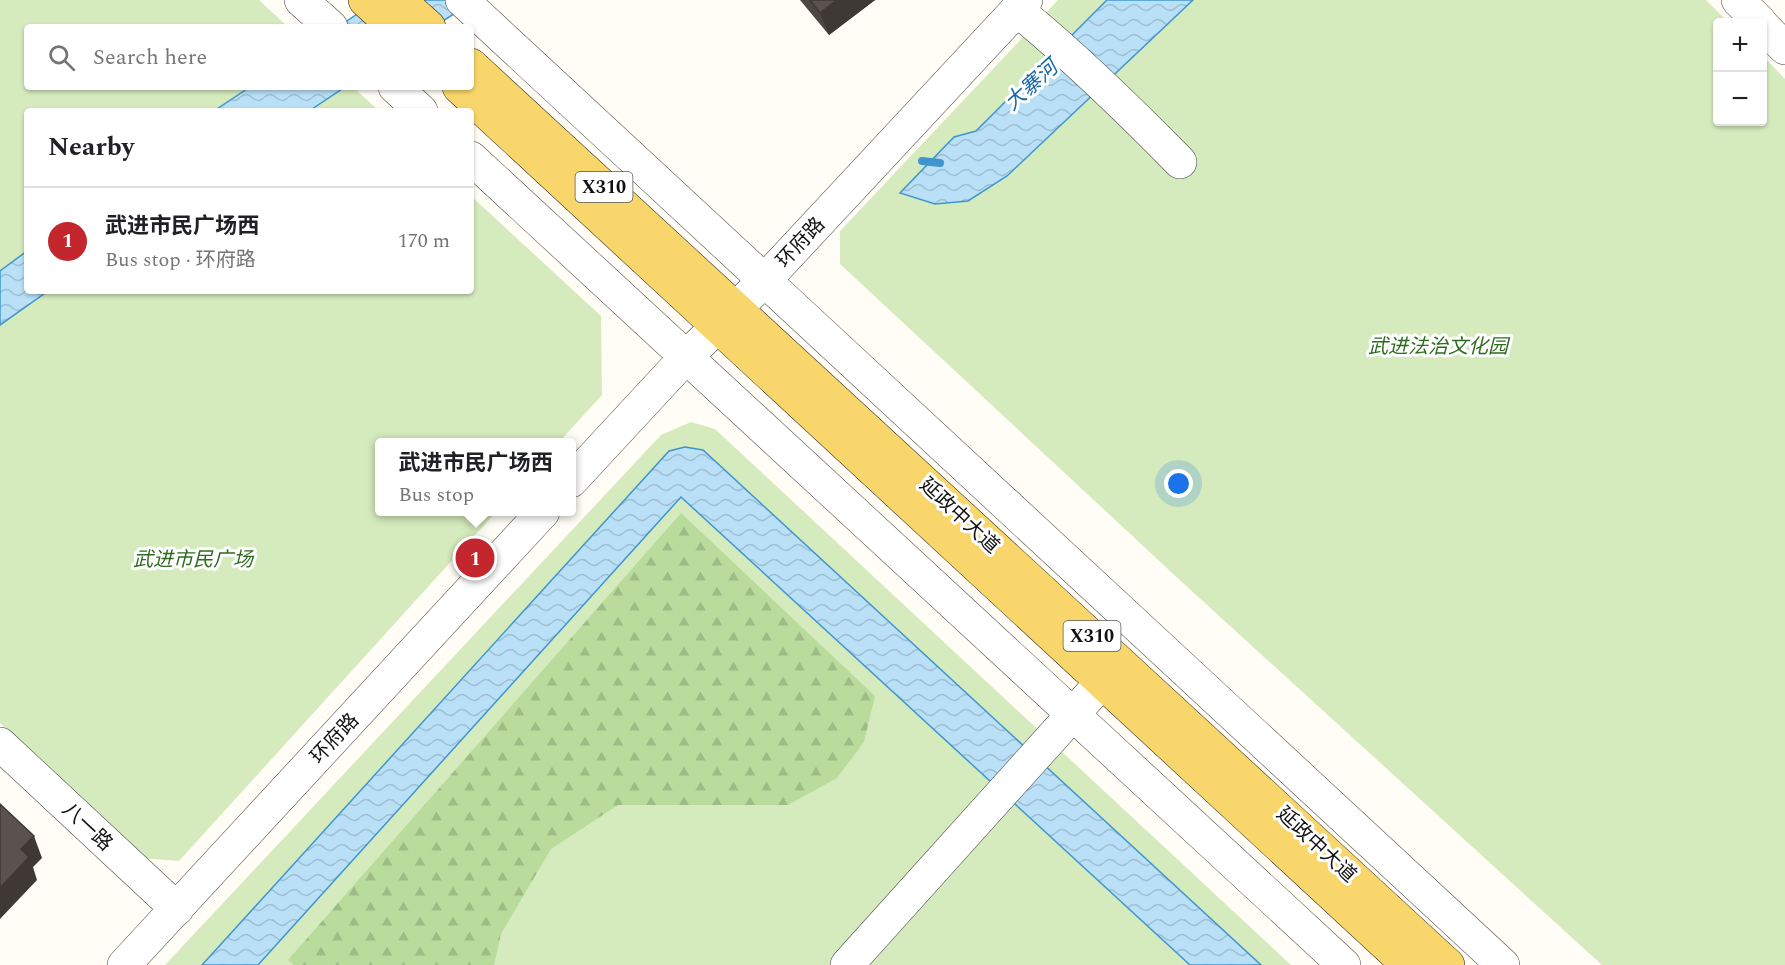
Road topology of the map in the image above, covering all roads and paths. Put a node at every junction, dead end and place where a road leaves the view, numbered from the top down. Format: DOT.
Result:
graph roads {
  1 [pos="365,0"];
  2 [pos="399,0"];
  3 [pos="1738,0"];
  4 [pos="468,5"];
  5 [pos="1022,5"];
  6 [pos="1755,18"];
  7 [pos="391,24"];
  8 [pos="426,24"];
  9 [pos="1767,30"];
  10 [pos="1785,48"];
  11 [pos="474,68"];
  12 [pos="398,90"];
  13 [pos="462,90"];
  14 [pos="418,108"];
  15 [pos="474,161"];
  16 [pos="1180,162"];
  17 [pos="765,280"];
  18 [pos="726,317"];
  19 [pos="686,357"];
  20 [pos="576,476"];
  21 [pos="539,516"];
  22 [pos="1102,682"];
  23 [pos="1075,714"];
  24 [pos="0,744"];
  25 [pos="177,909"];
  26 [pos="124,965"];
  27 [pos="847,965"];
  28 [pos="1344,965"];
  29 [pos="1408,965"];
  30 [pos="1448,965"];
  31 [pos="1503,965"];
  1 -- 7 [label="main road"];
  2 -- 8 [label="main road"];
  3 -- 6 [label="street"];
  4 -- 17 [label="street"];
  5 -- 16 [label="street"];
  5 -- 17 [label="street, 环府路"];
  9 -- 10 [label="street"];
  11 -- 18 [label="main road, 延政中大道 / X310"];
  12 -- 14 [label="street"];
  13 -- 18 [label="main road, 延政中大道 / X310"];
  15 -- 19 [label="street"];
  17 -- 18 [label="street, 环府路"];
  17 -- 31 [label="street"];
  18 -- 19 [label="street, 环府路"];
  18 -- 22 [label="main road, 延政中大道 / X310"];
  18 -- 30 [label="main road, 延政中大道 / X310"];
  19 -- 20 [label="street, 环府路"];
  19 -- 23 [label="street"];
  21 -- 25 [label="street, 环府路"];
  22 -- 23 [label="street"];
  22 -- 29 [label="main road, 延政中大道 / X310"];
  23 -- 27 [label="street"];
  23 -- 28 [label="street"];
  24 -- 25 [label="street, 八一路"];
  25 -- 26 [label="street, 环府路"];
}
